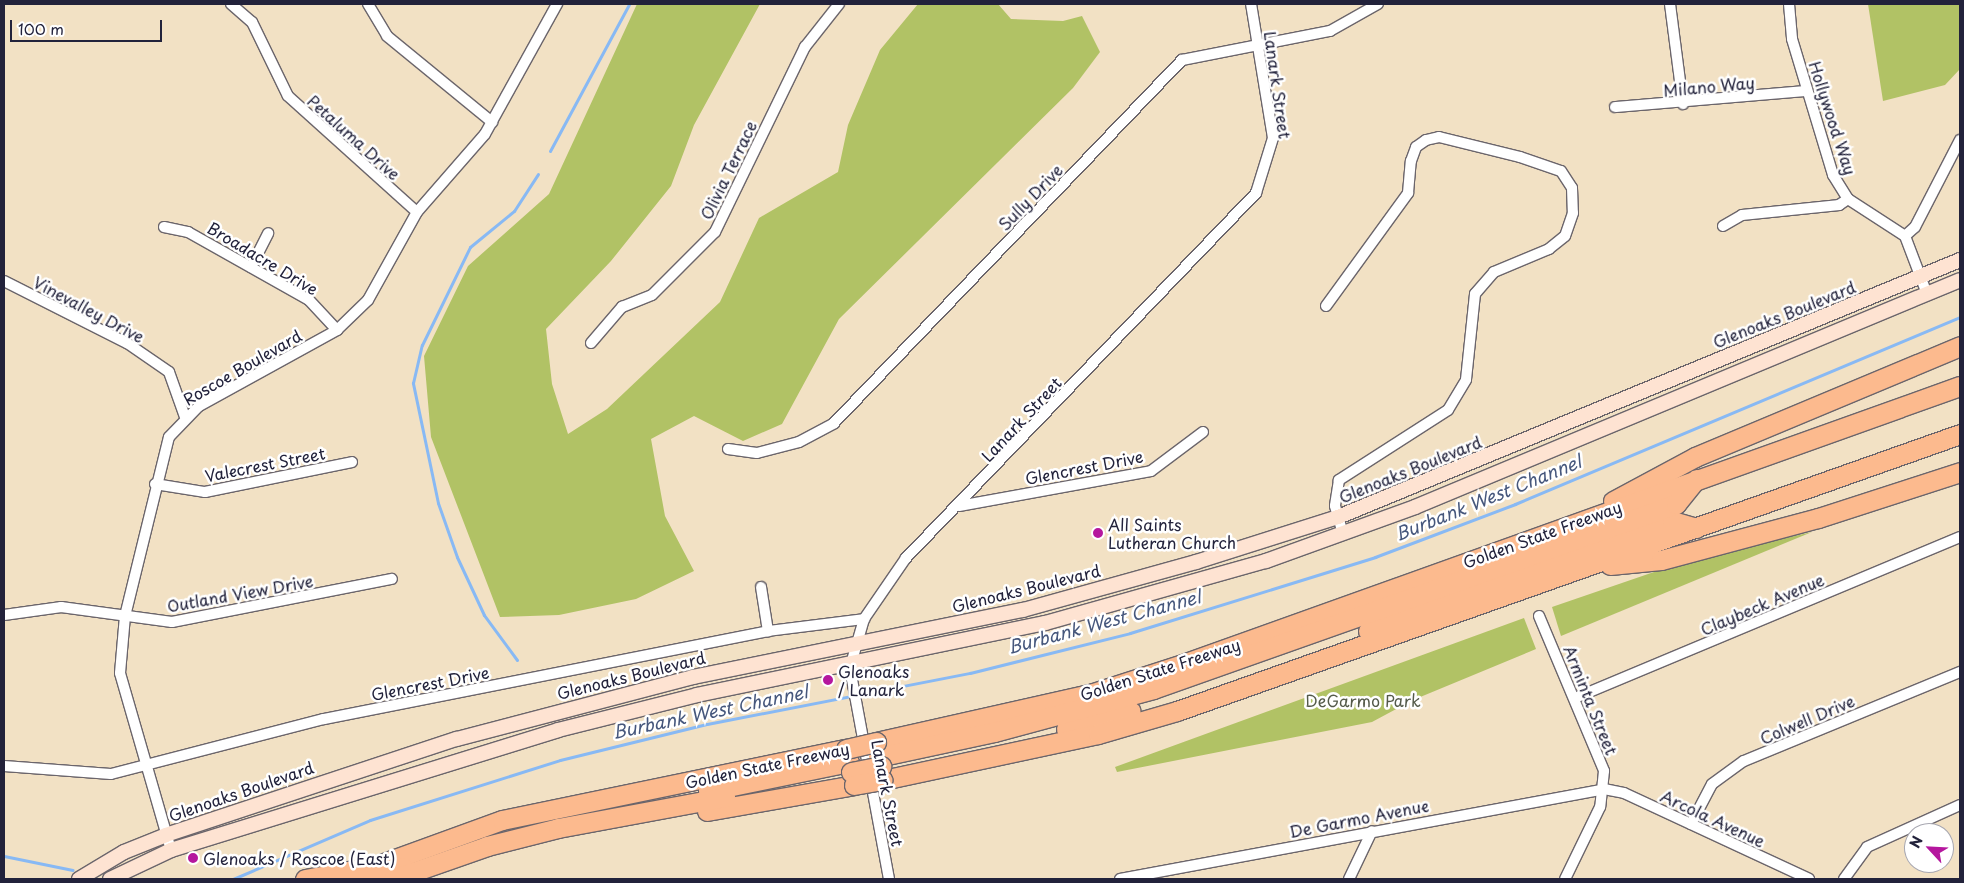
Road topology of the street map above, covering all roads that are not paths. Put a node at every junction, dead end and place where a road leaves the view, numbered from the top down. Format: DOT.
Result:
graph roads {
  1 [pos="231,4"];
  2 [pos="368,4"];
  3 [pos="557,4"];
  4 [pos="839,4"];
  5 [pos="1250,4"];
  6 [pos="1378,4"];
  7 [pos="1670,4"];
  8 [pos="1789,4"];
  9 [pos="1258,48"];
  10 [pos="1806,91"];
  11 [pos="1683,104"];
  12 [pos="1615,107"];
  13 [pos="492,122"];
  14 [pos="1960,140"];
  15 [pos="1848,199"];
  16 [pos="417,212"];
  17 [pos="1724,226"];
  18 [pos="164,227"];
  19 [pos="268,234"];
  20 [pos="1904,236"];
  21 [pos="1960,260"];
  22 [pos="251,267"];
  23 [pos="1920,277"];
  24 [pos="1960,280"];
  25 [pos="4,281"];
  26 [pos="1927,294"];
  27 [pos="1326,306"];
  28 [pos="337,330"];
  29 [pos="591,343"];
  30 [pos="1960,346"];
  31 [pos="1717,361"];
  32 [pos="1724,379"];
  33 [pos="1960,386"];
  34 [pos="185,417"];
  35 [pos="1203,432"];
  36 [pos="1960,434"];
  37 [pos="728,449"];
  38 [pos="352,462"];
  39 [pos="1960,472"];
  40 [pos="1697,478"];
  41 [pos="155,484"];
  42 [pos="959,506"];
  43 [pos="1338,517"];
  44 [pos="1587,518"];
  45 [pos="1696,528"];
  46 [pos="1343,534"];
  47 [pos="1960,537"];
  48 [pos="1584,568"];
  49 [pos="392,579"];
  50 [pos="760,587"];
  51 [pos="4,615"];
  52 [pos="125,616"];
  53 [pos="1539,616"];
  54 [pos="864,619"];
  55 [pos="768,632"];
  56 [pos="856,644"];
  57 [pos="851,664"];
  58 [pos="1960,672"];
  59 [pos="1576,698"];
  60 [pos="879,761"];
  61 [pos="146,764"];
  62 [pos="4,766"];
  63 [pos="850,767"];
  64 [pos="1604,789"];
  65 [pos="1960,805"];
  66 [pos="1691,824"];
  67 [pos="1372,831"];
  68 [pos="166,835"];
  69 [pos="171,850"];
  70 [pos="369,873"];
  71 [pos="79,879"];
  72 [pos="110,879"];
  73 [pos="305,879"];
  74 [pos="340,879"];
  75 [pos="392,879"];
  76 [pos="420,879"];
  77 [pos="889,879"];
  78 [pos="1126,879"];
  79 [pos="1349,879"];
  80 [pos="1565,879"];
  81 [pos="1809,879"];
  82 [pos="1844,879"];
  1 -- 16 [label="street, Petaluma Drive"];
  2 -- 13 [label="street"];
  3 -- 13 [label="street, Roscoe Boulevard"];
  4 -- 29 [label="street, Olivia Terrace"];
  5 -- 9 [label="street, Lanark Street"];
  6 -- 9 [label="street, Sully Drive"];
  7 -- 11 [label="street"];
  8 -- 10 [label="street, Hollywood Way"];
  9 -- 37 [label="street, Sully Drive"];
  9 -- 42 [label="street, Lanark Street"];
  10 -- 11 [label="street, Milano Way"];
  10 -- 15 [label="street, Hollywood Way"];
  11 -- 12 [label="street, Milano Way"];
  13 -- 16 [label="street, Roscoe Boulevard"];
  14 -- 20 [label="street"];
  15 -- 17 [label="street"];
  15 -- 20 [label="street, Hollywood Way"];
  16 -- 28 [label="street, Roscoe Boulevard"];
  18 -- 22 [label="street, Broadacre Drive"];
  19 -- 22 [label="street"];
  20 -- 23 [label="street"];
  21 -- 23 [label="main road, Glenoaks Boulevard"];
  22 -- 28 [label="street, Broadacre Drive"];
  23 -- 26 [label="street"];
  23 -- 31 [label="main road, Glenoaks Boulevard"];
  24 -- 26 [label="main road, Glenoaks Boulevard"];
  25 -- 34 [label="street, Vinevalley Drive"];
  26 -- 32 [label="main road, Glenoaks Boulevard"];
  27 -- 43 [label="street"];
  28 -- 34 [label="street, Roscoe Boulevard"];
  30 -- 44 [label="highway"];
  31 -- 32 [label="main road"];
  31 -- 43 [label="main road, Glenoaks Boulevard"];
  32 -- 46 [label="main road, Glenoaks Boulevard"];
  33 -- 40 [label="highway, Golden State Freeway"];
  34 -- 41 [label="street, Roscoe Boulevard"];
  35 -- 42 [label="street, Glencrest Drive"];
  36 -- 45 [label="highway, Golden State Freeway"];
  38 -- 41 [label="street, Valecrest Street"];
  39 -- 48 [label="highway"];
  40 -- 44 [label="highway, Golden State Freeway"];
  40 -- 60 [label="highway"];
  41 -- 52 [label="street, Roscoe Boulevard"];
  42 -- 54 [label="street, Lanark Street"];
  43 -- 46 [label="street"];
  43 -- 56 [label="main road, Glenoaks Boulevard"];
  44 -- 60 [label="highway, Golden State Freeway"];
  45 -- 48 [label="highway, Golden State Freeway"];
  45 -- 60 [label="highway"];
  46 -- 57 [label="main road, Glenoaks Boulevard"];
  47 -- 59 [label="street, Claybeck Avenue"];
  48 -- 60 [label="highway, Golden State Freeway"];
  49 -- 52 [label="street, Outland View Drive"];
  50 -- 55 [label="street"];
  51 -- 52 [label="street, Outland View Drive"];
  52 -- 61 [label="street, Roscoe Boulevard"];
  53 -- 59 [label="street, Arminta Street"];
  54 -- 55 [label="street, Glencrest Drive"];
  54 -- 56 [label="street, Lanark Street"];
  55 -- 61 [label="street, Glencrest Drive"];
  56 -- 57 [label="street, Lanark Street"];
  56 -- 68 [label="main road, Glenoaks Boulevard"];
  57 -- 69 [label="main road, Glenoaks Boulevard"];
  57 -- 77 [label="street, Lanark Street"];
  58 -- 66 [label="street, Colwell Drive"];
  59 -- 64 [label="street, Arminta Street"];
  60 -- 63 [label="highway, Golden State Freeway, bridge"];
  60 -- 63 [label="highway, Golden State Freeway, bridge"];
  61 -- 62 [label="street, Glencrest Drive"];
  61 -- 68 [label="street, Roscoe Boulevard"];
  63 -- 70 [label="highway, Golden State Freeway"];
  63 -- 75 [label="highway"];
  63 -- 76 [label="highway, Golden State Freeway"];
  64 -- 66 [label="street, Arcola Avenue"];
  64 -- 67 [label="street, De Garmo Avenue"];
  64 -- 80 [label="street, Arminta Street"];
  65 -- 82 [label="street"];
  66 -- 81 [label="street, Arcola Avenue"];
  67 -- 78 [label="street, De Garmo Avenue"];
  67 -- 79 [label="street"];
  68 -- 69 [label="street, Roscoe Boulevard"];
  68 -- 71 [label="main road, Glenoaks Boulevard"];
  69 -- 72 [label="main road, Glenoaks Boulevard"];
  70 -- 73 [label="highway"];
  70 -- 74 [label="highway, Golden State Freeway"];
}
